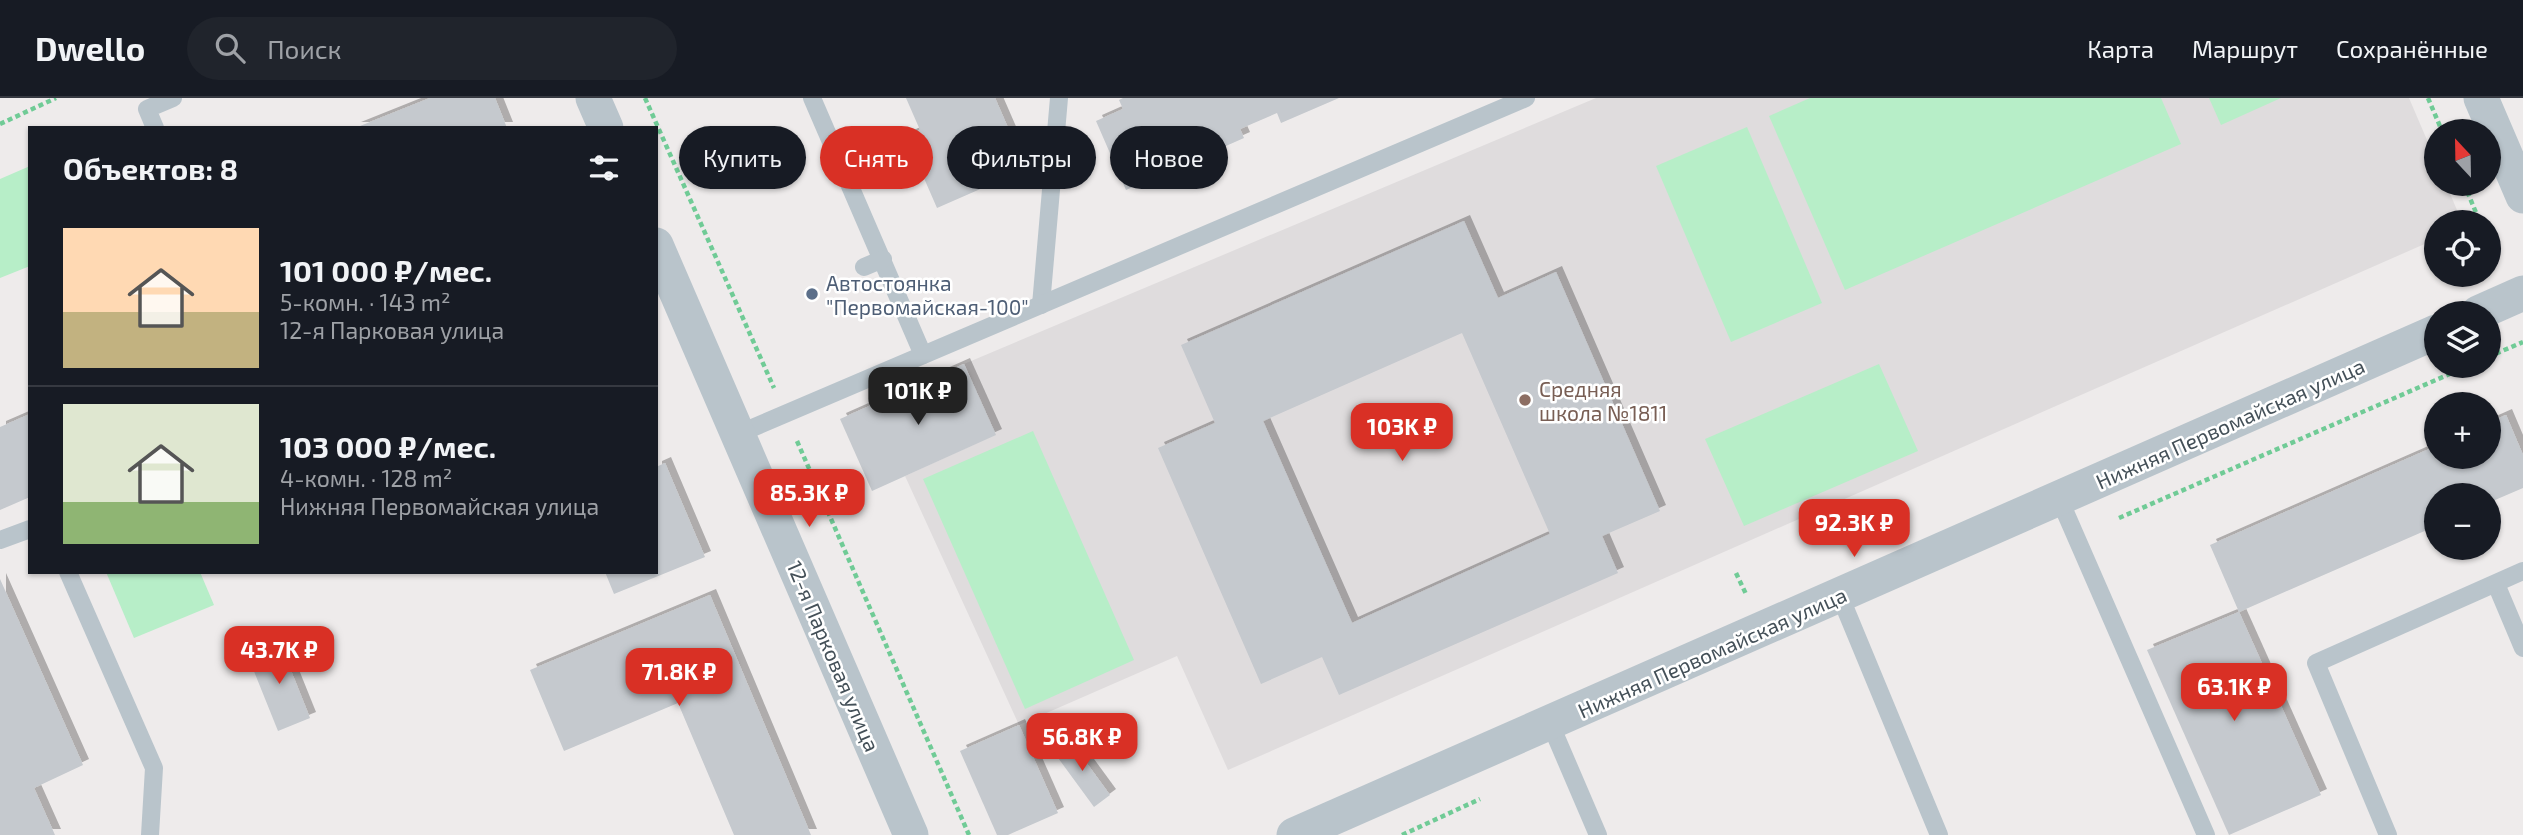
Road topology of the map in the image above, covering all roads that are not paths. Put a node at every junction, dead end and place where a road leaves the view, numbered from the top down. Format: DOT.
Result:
graph roads {
  1 [pos="173,98"];
  2 [pos="593,98"];
  3 [pos="812,98"];
  4 [pos="1059,98"];
  5 [pos="1526,98"];
  6 [pos="2481,98"];
  7 [pos="154,126"];
  8 [pos="605,126"];
  9 [pos="2523,196"];
  10 [pos="658,250"];
  11 [pos="883,259"];
  12 [pos="864,267"];
  13 [pos="2523,293"];
  14 [pos="2501,303"];
  15 [pos="1041,305"];
  16 [pos="2424,337"];
  17 [pos="923,355"];
  18 [pos="738,434"];
  19 [pos="2059,498"];
  20 [pos="28,530"];
  21 [pos="0,540"];
  22 [pos="2523,571"];
  23 [pos="69,574"];
  24 [pos="2496,584"];
  25 [pos="1840,596"];
  26 [pos="2523,648"];
  27 [pos="1550,723"];
  28 [pos="150,835"];
  29 [pos="911,835"];
  30 [pos="1294,835"];
  31 [pos="1598,835"];
  32 [pos="1939,835"];
  33 [pos="2206,835"];
  34 [pos="2388,835"];
  1 -- 7 [label="lane"];
  2 -- 8 [label="street"];
  3 -- 11 [label="lane"];
  4 -- 15 [label="lane"];
  5 -- 15 [label="lane"];
  6 -- 9 [label="street"];
  10 -- 18 [label="street, 12-я Парковая улица"];
  11 -- 12 [label="lane"];
  11 -- 17 [label="lane"];
  13 -- 14 [label="street"];
  15 -- 17 [label="lane"];
  16 -- 19 [label="street, Нижняя Первомайская улица"];
  17 -- 18 [label="lane"];
  18 -- 29 [label="street, 12-я Парковая улица"];
  19 -- 25 [label="street, Нижняя Первомайская улица"];
  19 -- 33 [label="lane"];
  20 -- 21 [label="lane"];
  22 -- 24 [label="lane"];
  23 -- 28 [label="lane"];
  24 -- 26 [label="lane"];
  24 -- 34 [label="lane"];
  25 -- 27 [label="street, Нижняя Первомайская улица"];
  25 -- 32 [label="lane"];
  27 -- 30 [label="street, Нижняя Первомайская улица"];
  27 -- 31 [label="lane"];
}
